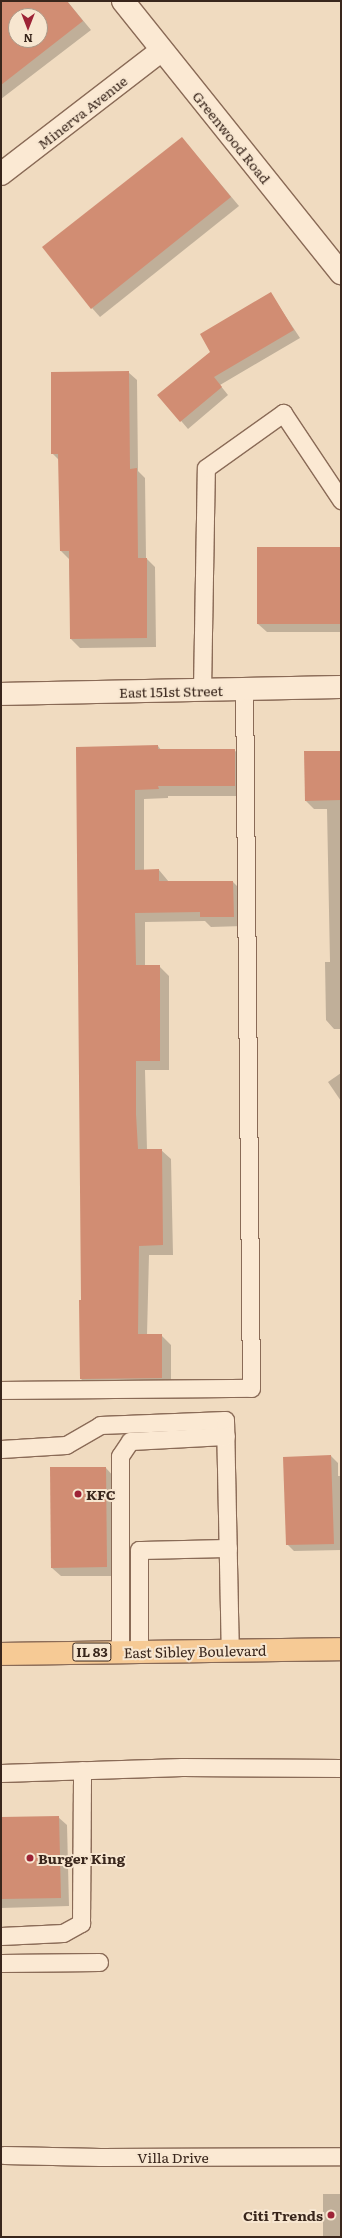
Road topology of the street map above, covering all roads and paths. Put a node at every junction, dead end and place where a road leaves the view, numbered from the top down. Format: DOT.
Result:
graph roads {
  1 [pos="123,1"];
  2 [pos="162,50"];
  3 [pos="1,174"];
  4 [pos="341,273"];
  5 [pos="341,500"];
  6 [pos="341,686"];
  7 [pos="244,689"];
  8 [pos="202,690"];
  9 [pos="1,694"];
  10 [pos="1,1390"];
  11 [pos="226,1436"];
  12 [pos="1,1449"];
  13 [pos="228,1548"];
  14 [pos="341,1649"];
  15 [pos="230,1650"];
  16 [pos="130,1652"];
  17 [pos="1,1654"];
  18 [pos="341,1768"];
  19 [pos="82,1770"];
  20 [pos="1,1774"];
  21 [pos="1,1936"];
  22 [pos="99,1962"];
  23 [pos="1,1963"];
  24 [pos="4,2155"];
  25 [pos="341,2156"];
  1 -- 2 [label="street, Greenwood Road"];
  2 -- 3 [label="street, Minerva Avenue"];
  2 -- 4 [label="street, Greenwood Road"];
  5 -- 8 [label="lane"];
  6 -- 7 [label="street, East 151st Street"];
  7 -- 8 [label="street, East 151st Street"];
  7 -- 10 [label="lane"];
  8 -- 9 [label="street, East 151st Street"];
  11 -- 12 [label="lane"];
  11 -- 13 [label="lane"];
  11 -- 16 [label="lane"];
  13 -- 15 [label="lane"];
  13 -- 16 [label="lane"];
  14 -- 15 [label="main road, East Sibley Boulevard / IL 83"];
  15 -- 16 [label="main road, East Sibley Boulevard / IL 83"];
  16 -- 17 [label="main road, East Sibley Boulevard / IL 83"];
  18 -- 19 [label="lane"];
  19 -- 20 [label="lane"];
  19 -- 21 [label="lane"];
  22 -- 23 [label="lane"];
  24 -- 25 [label="lane, Villa Drive"];
}
